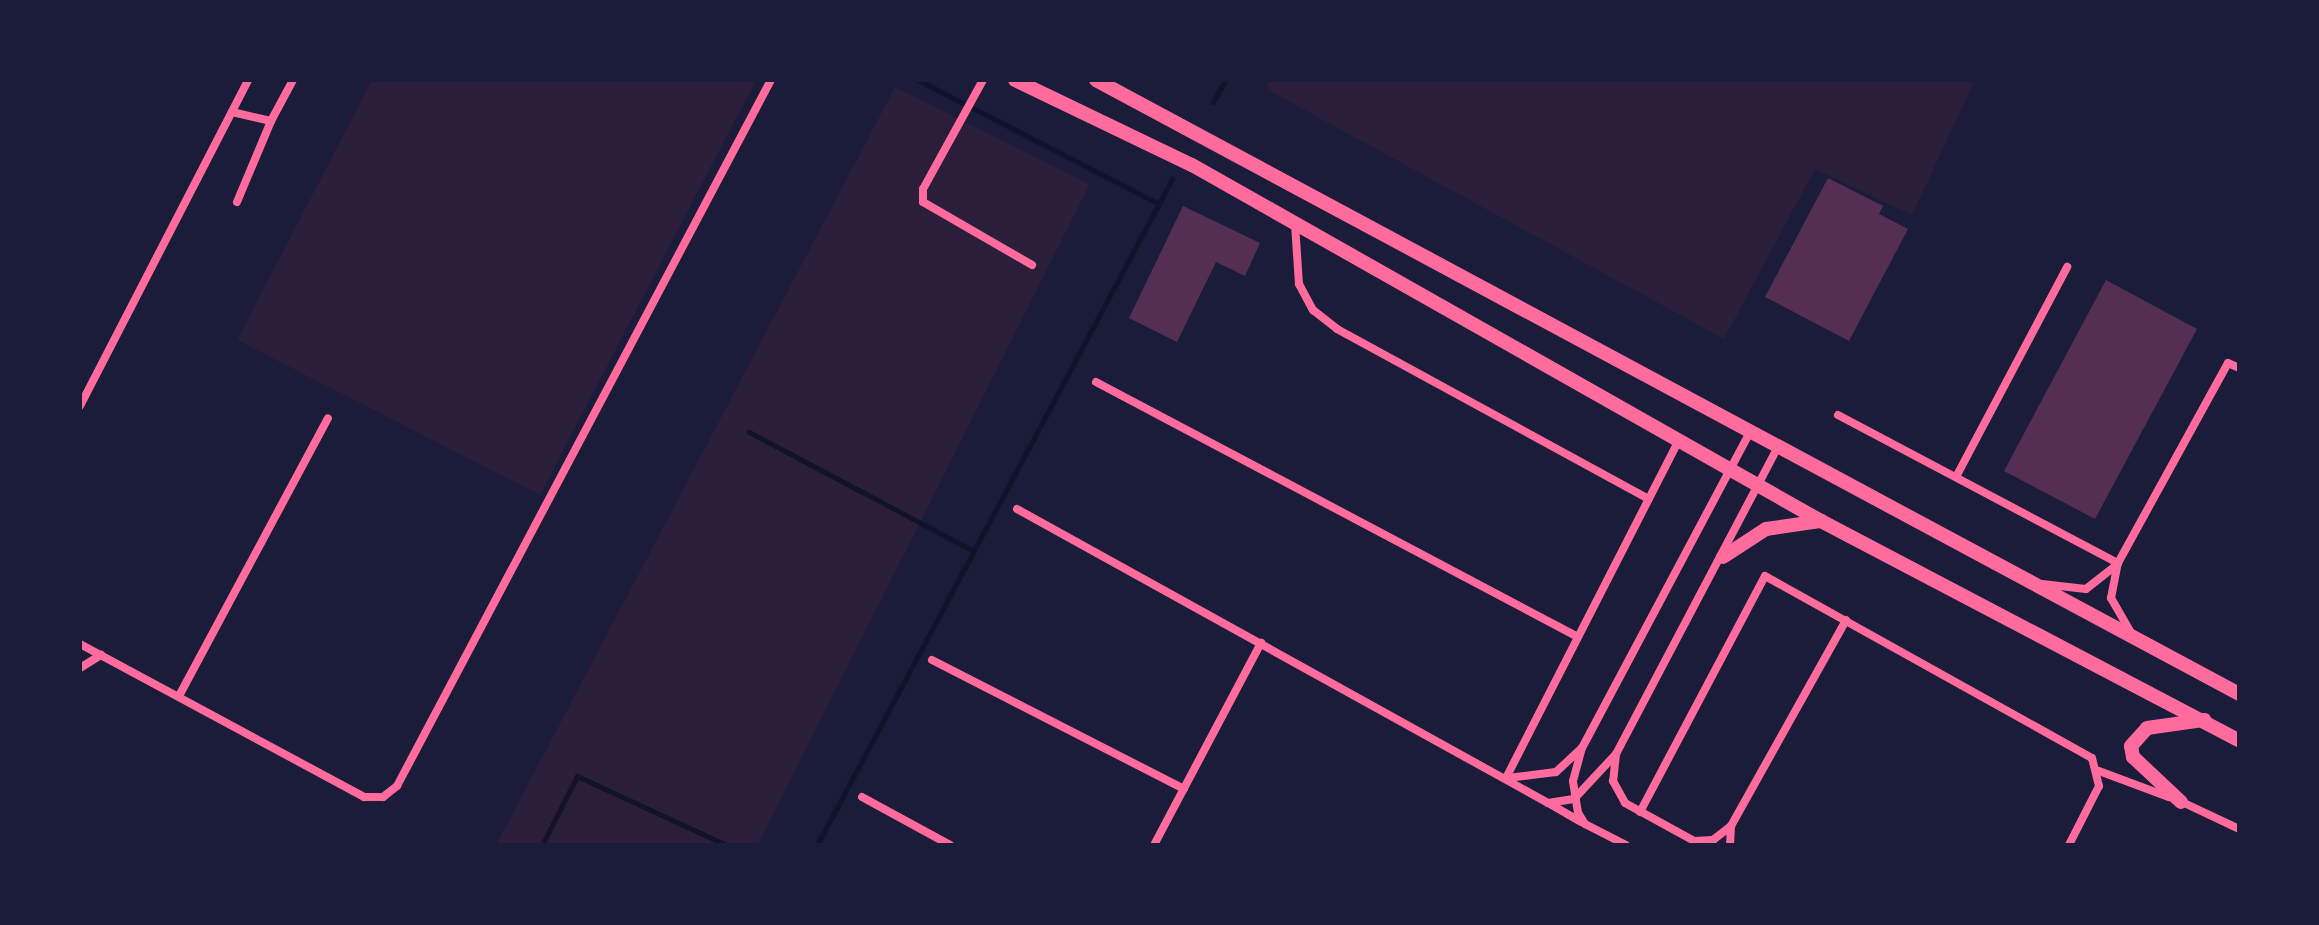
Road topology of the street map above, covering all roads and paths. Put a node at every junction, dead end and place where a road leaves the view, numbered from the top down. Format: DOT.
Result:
graph roads {
  1 [pos="248,80"];
  2 [pos="293,80"];
  3 [pos="771,80"];
  4 [pos="982,80"];
  5 [pos="1015,80"];
  6 [pos="1096,80"];
  7 [pos="232,112"];
  8 [pos="271,121"];
  9 [pos="238,202"];
  10 [pos="1294,222"];
  11 [pos="1032,265"];
  12 [pos="2067,267"];
  13 [pos="2239,368"];
  14 [pos="1096,382"];
  15 [pos="80,406"];
  16 [pos="1838,416"];
  17 [pos="328,418"];
  18 [pos="1751,429"];
  19 [pos="1679,440"];
  20 [pos="1778,444"];
  21 [pos="1731,469"];
  22 [pos="1956,476"];
  23 [pos="1758,485"];
  24 [pos="1649,499"];
  25 [pos="1017,509"];
  26 [pos="1821,521"];
  27 [pos="1723,557"];
  28 [pos="2118,564"];
  29 [pos="2038,583"];
  30 [pos="1846,620"];
  31 [pos="2132,634"];
  32 [pos="1578,638"];
  33 [pos="1261,643"];
  34 [pos="80,644"];
  35 [pos="102,655"];
  36 [pos="932,660"];
  37 [pos="80,668"];
  38 [pos="2239,694"];
  39 [pos="179,696"];
  40 [pos="2204,720"];
  41 [pos="2239,740"];
  42 [pos="1582,748"];
  43 [pos="1616,754"];
  44 [pos="2098,770"];
  45 [pos="1506,778"];
  46 [pos="1184,790"];
  47 [pos="862,797"];
  48 [pos="1574,799"];
  49 [pos="1548,802"];
  50 [pos="2181,802"];
  51 [pos="1640,812"];
  52 [pos="1585,824"];
  53 [pos="1731,826"];
  54 [pos="2239,829"];
  55 [pos="950,845"];
  56 [pos="1154,845"];
  57 [pos="1626,845"];
  58 [pos="1730,845"];
  59 [pos="2068,845"];
  1 -- 7 [label="street"];
  2 -- 8 [label="street"];
  3 -- 39 [label="street"];
  4 -- 11 [label="street"];
  5 -- 10 [label="highway"];
  6 -- 18 [label="highway"];
  7 -- 8 [label="street"];
  7 -- 15 [label="street"];
  8 -- 9 [label="street"];
  10 -- 19 [label="highway"];
  10 -- 24 [label="street"];
  12 -- 22 [label="street"];
  13 -- 28 [label="street"];
  14 -- 32 [label="street"];
  16 -- 22 [label="street"];
  17 -- 39 [label="street"];
  18 -- 20 [label="highway"];
  18 -- 21 [label="street"];
  19 -- 21 [label="highway"];
  19 -- 24 [label="street"];
  20 -- 23 [label="street"];
  20 -- 29 [label="highway"];
  21 -- 23 [label="highway"];
  21 -- 42 [label="street"];
  22 -- 28 [label="street"];
  23 -- 26 [label="highway"];
  23 -- 27 [label="street"];
  24 -- 32 [label="street"];
  25 -- 33 [label="street"];
  26 -- 27 [label="highway"];
  26 -- 40 [label="highway"];
  27 -- 43 [label="street"];
  28 -- 29 [label="street"];
  28 -- 31 [label="street"];
  29 -- 31 [label="highway"];
  30 -- 44 [label="street"];
  30 -- 51 [label="street"];
  30 -- 53 [label="street"];
  31 -- 38 [label="highway"];
  32 -- 45 [label="street"];
  33 -- 45 [label="street"];
  33 -- 46 [label="street"];
  34 -- 35 [label="street"];
  35 -- 37 [label="street"];
  35 -- 39 [label="street"];
  36 -- 46 [label="street"];
  40 -- 41 [label="highway"];
  40 -- 50 [label="highway"];
  42 -- 45 [label="street"];
  42 -- 48 [label="street"];
  43 -- 48 [label="street"];
  43 -- 51 [label="street"];
  44 -- 50 [label="street"];
  44 -- 59 [label="street"];
  45 -- 49 [label="street"];
  46 -- 56 [label="street"];
  47 -- 55 [label="street"];
  48 -- 49 [label="street"];
  48 -- 52 [label="street"];
  49 -- 52 [label="street"];
  50 -- 54 [label="street"];
  51 -- 53 [label="street"];
  52 -- 57 [label="street"];
  53 -- 58 [label="street"];
}
